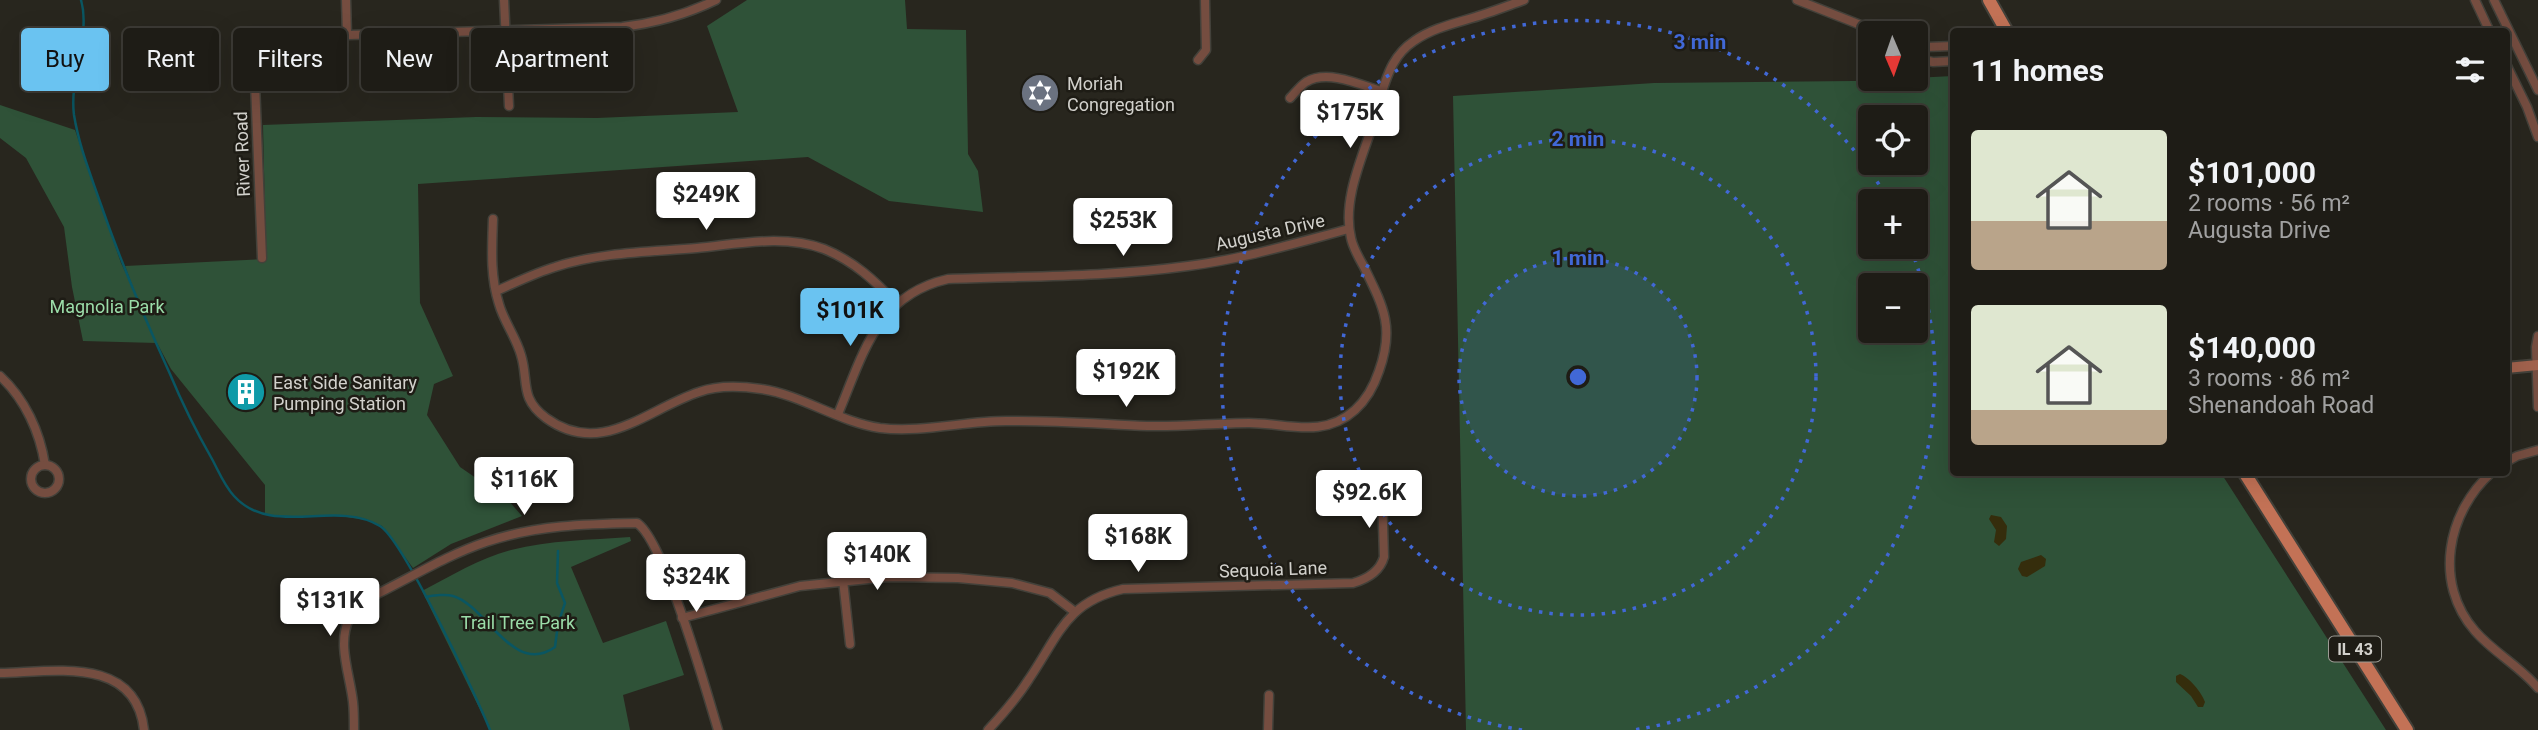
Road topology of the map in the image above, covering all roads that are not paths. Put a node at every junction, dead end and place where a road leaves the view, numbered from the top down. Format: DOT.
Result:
graph roads {
  1 [pos="346,0"];
  2 [pos="504,0"];
  3 [pos="716,0"];
  4 [pos="1205,0"];
  5 [pos="1524,0"];
  6 [pos="1797,0"];
  7 [pos="1989,0"];
  8 [pos="2475,0"];
  9 [pos="2494,0"];
  10 [pos="1858,24"];
  11 [pos="347,28"];
  12 [pos="504,28"];
  13 [pos="547,28"];
  14 [pos="2002,28"];
  15 [pos="2488,28"];
  16 [pos="2508,28"];
  17 [pos="471,31"];
  18 [pos="2510,32"];
  19 [pos="347,35"];
  20 [pos="1950,46"];
  21 [pos="1928,47"];
  22 [pos="1198,60"];
  23 [pos="1928,61"];
  24 [pos="1950,61"];
  25 [pos="2510,72"];
  26 [pos="2538,89"];
  27 [pos="255,91"];
  28 [pos="508,91"];
  29 [pos="1383,92"];
  30 [pos="1290,98"];
  31 [pos="509,106"];
  32 [pos="2538,138"];
  33 [pos="493,219"];
  34 [pos="1349,229"];
  35 [pos="262,258"];
  36 [pos="496,291"];
  37 [pos="897,303"];
  38 [pos="2538,336"];
  39 [pos="2538,365"];
  40 [pos="2510,368"];
  41 [pos="0,376"];
  42 [pos="2538,407"];
  43 [pos="838,414"];
  44 [pos="2538,450"];
  45 [pos="2510,460"];
  46 [pos="46,465"];
  47 [pos="2247,476"];
  48 [pos="2488,476"];
  49 [pos="1382,492"];
  50 [pos="843,580"];
  51 [pos="1075,612"];
  52 [pos="682,618"];
  53 [pos="850,644"];
  54 [pos="0,673"];
  55 [pos="2538,688"];
  56 [pos="1269,695"];
  57 [pos="144,730"];
  58 [pos="354,730"];
  59 [pos="718,730"];
  60 [pos="988,730"];
  61 [pos="1268,730"];
  62 [pos="2407,730"];
  1 -- 11 [label="street"];
  2 -- 12 [label="street"];
  3 -- 13 [label="street"];
  4 -- 22 [label="street"];
  5 -- 29 [label="street"];
  6 -- 10 [label="street"];
  7 -- 14 [label="main road"];
  8 -- 15 [label="street"];
  9 -- 16 [label="street"];
  17 -- 19 [label="street"];
  18 -- 26 [label="street"];
  20 -- 21 [label="street"];
  23 -- 24 [label="street"];
  25 -- 32 [label="street"];
  27 -- 35 [label="street, River Road"];
  28 -- 31 [label="street"];
  29 -- 30 [label="street"];
  29 -- 34 [label="street"];
  33 -- 36 [label="street"];
  34 -- 37 [label="street, Augusta Drive"];
  34 -- 43 [label="street"];
  36 -- 37 [label="street"];
  36 -- 43 [label="street"];
  37 -- 43 [label="street"];
  38 -- 39 [label="street"];
  39 -- 40 [label="street"];
  39 -- 42 [label="street"];
  41 -- 46 [label="street"];
  44 -- 45 [label="street"];
  47 -- 62 [label="main road, IL 43"];
  48 -- 55 [label="street"];
  49 -- 51 [label="street, Sequoia Lane"];
  50 -- 51 [label="street"];
  50 -- 52 [label="street"];
  50 -- 53 [label="street"];
  51 -- 60 [label="street, Sequoia Lane"];
  52 -- 58 [label="street"];
  52 -- 59 [label="street"];
  54 -- 57 [label="street"];
  56 -- 61 [label="street"];
}
